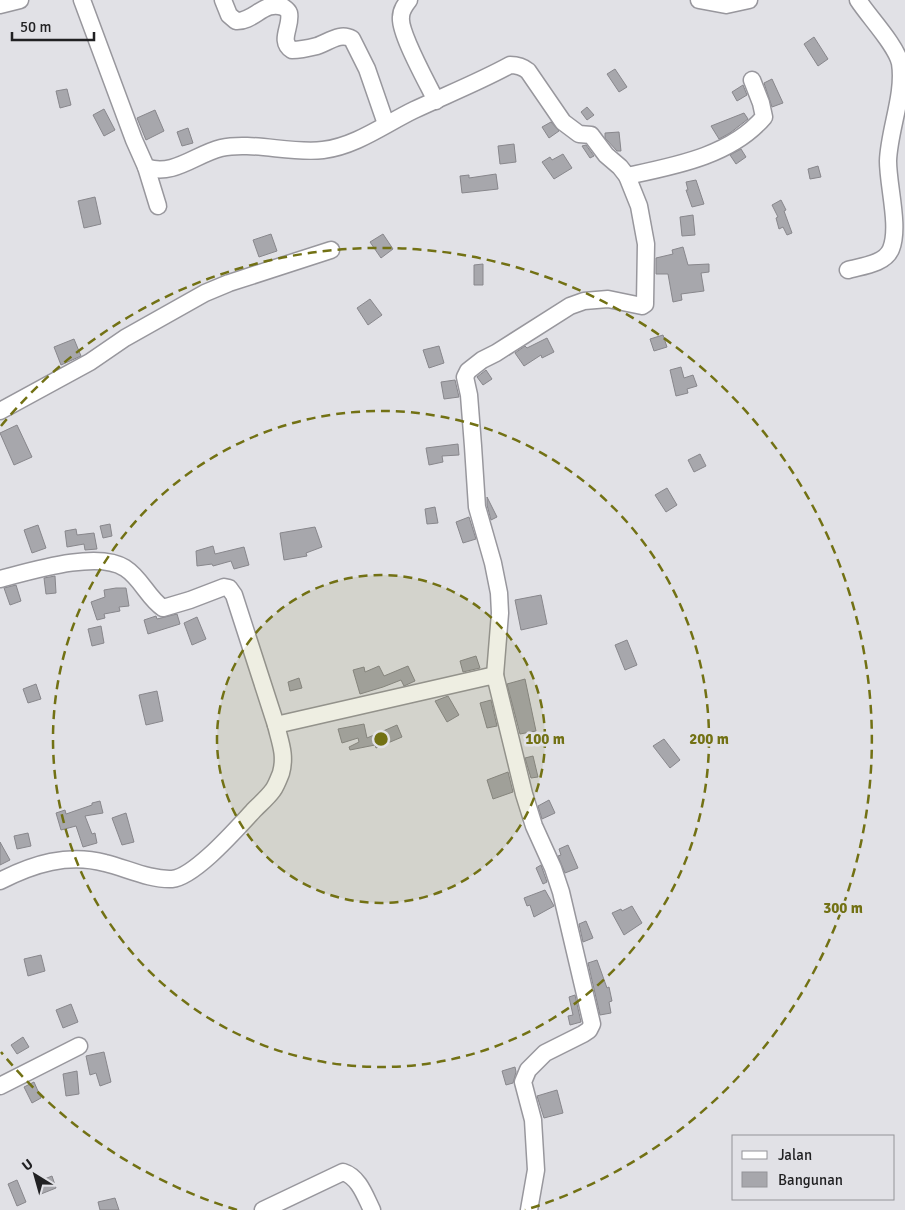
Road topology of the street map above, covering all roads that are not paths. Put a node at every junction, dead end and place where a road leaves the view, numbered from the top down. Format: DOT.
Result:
graph roads {
  1 [pos="20,0"];
  2 [pos="82,0"];
  3 [pos="223,0"];
  4 [pos="409,0"];
  5 [pos="698,0"];
  6 [pos="749,0"];
  7 [pos="858,0"];
  8 [pos="0,5"];
  9 [pos="752,80"];
  10 [pos="436,101"];
  11 [pos="386,124"];
  12 [pos="146,167"];
  13 [pos="627,176"];
  14 [pos="158,206"];
  15 [pos="331,250"];
  16 [pos="848,270"];
  17 [pos="0,411"];
  18 [pos="0,579"];
  19 [pos="495,675"];
  20 [pos="276,725"];
  21 [pos="0,881"];
  22 [pos="79,1046"];
  23 [pos="0,1086"];
  24 [pos="263,1210"];
  25 [pos="372,1210"];
  26 [pos="529,1210"];
  1 -- 8 [label="street"];
  2 -- 12 [label="street"];
  3 -- 11 [label="street"];
  4 -- 10 [label="street"];
  5 -- 6 [label="street"];
  7 -- 16 [label="street"];
  9 -- 13 [label="street"];
  10 -- 11 [label="street"];
  10 -- 13 [label="street"];
  11 -- 12 [label="street"];
  12 -- 14 [label="street"];
  13 -- 19 [label="street"];
  15 -- 17 [label="street"];
  18 -- 20 [label="street"];
  19 -- 20 [label="street"];
  19 -- 26 [label="street"];
  20 -- 21 [label="street"];
  22 -- 23 [label="street"];
  24 -- 25 [label="street"];
}
